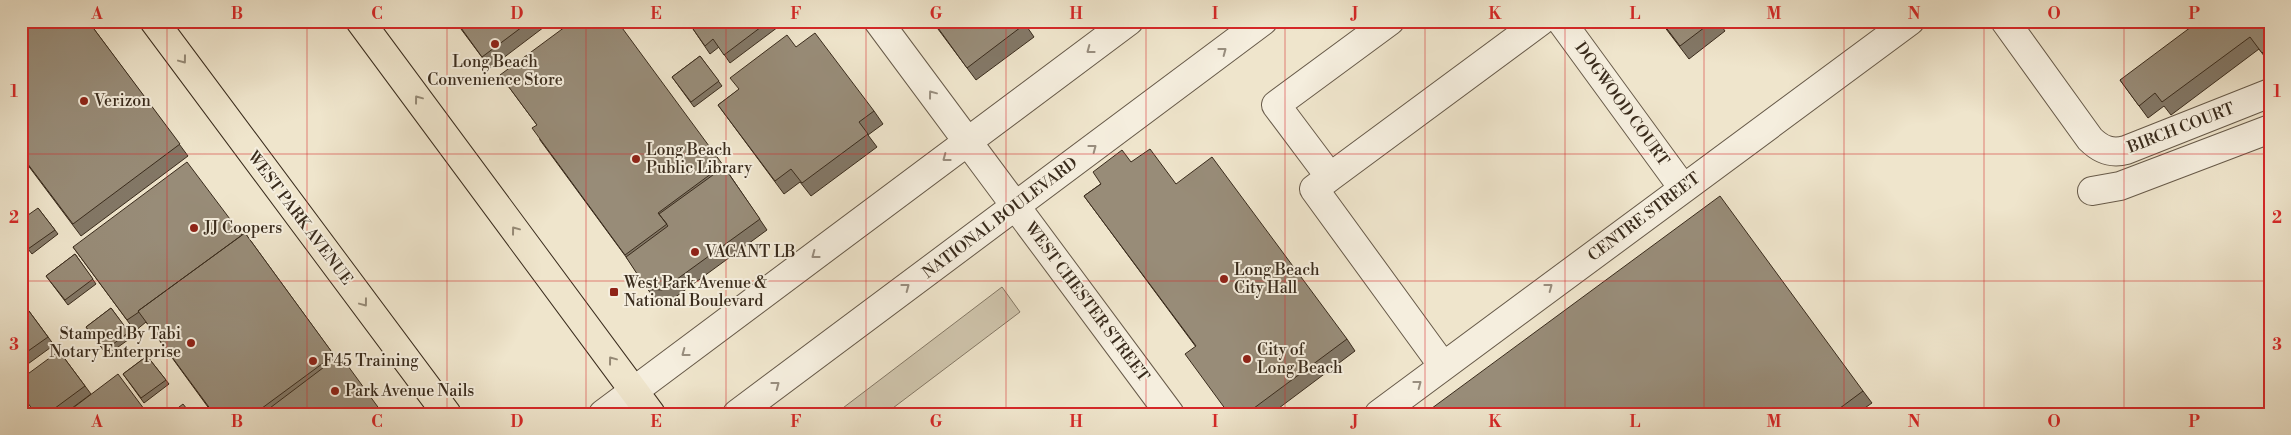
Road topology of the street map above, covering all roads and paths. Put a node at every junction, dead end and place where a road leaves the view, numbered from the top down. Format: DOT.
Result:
graph roads {
  1 [pos="154,21"];
  2 [pos="360,21"];
  3 [pos="878,21"];
  4 [pos="1129,21"];
  5 [pos="1263,21"];
  6 [pos="1390,21"];
  7 [pos="1541,21"];
  8 [pos="1561,21"];
  9 [pos="1910,21"];
  10 [pos="2005,21"];
  11 [pos="2270,93"];
  12 [pos="2270,129"];
  13 [pos="968,142"];
  14 [pos="1330,177"];
  15 [pos="1683,188"];
  16 [pos="2092,192"];
  17 [pos="1016,206"];
  18 [pos="1444,366"];
  19 [pos="634,391"];
  20 [pos="447,414"];
  21 [pos="604,414"];
  22 [pos="651,414"];
  23 [pos="737,414"];
  24 [pos="1170,414"];
  25 [pos="1379,414"];
  1 -- 20 [label="highway, WEST PARK AVENUE, one-way"];
  19 -- 2 [label="highway, one-way"];
  13 -- 3 [label="street, WEST CHESTER STREET, one-way"];
  4 -- 13 [label="street, one-way"];
  17 -- 5 [label="street, NATIONAL BOULEVARD, one-way"];
  6 -- 14 [label="street"];
  7 -- 14 [label="street"];
  8 -- 15 [label="street, DOGWOOD COURT"];
  9 -- 15 [label="street, CENTRE STREET"];
  10 -- 11 [label="street, BIRCH COURT"];
  12 -- 16 [label="street"];
  13 -- 17 [label="street, WEST CHESTER STREET"];
  13 -- 19 [label="street, one-way"];
  14 -- 18 [label="street"];
  18 -- 15 [label="street, CENTRE STREET, one-way"];
  23 -- 17 [label="street, NATIONAL BOULEVARD, one-way"];
  17 -- 24 [label="street, WEST CHESTER STREET"];
  25 -- 18 [label="street, CENTRE STREET, one-way"];
  19 -- 21 [label="street"];
  19 -- 22 [label="highway"];
}
